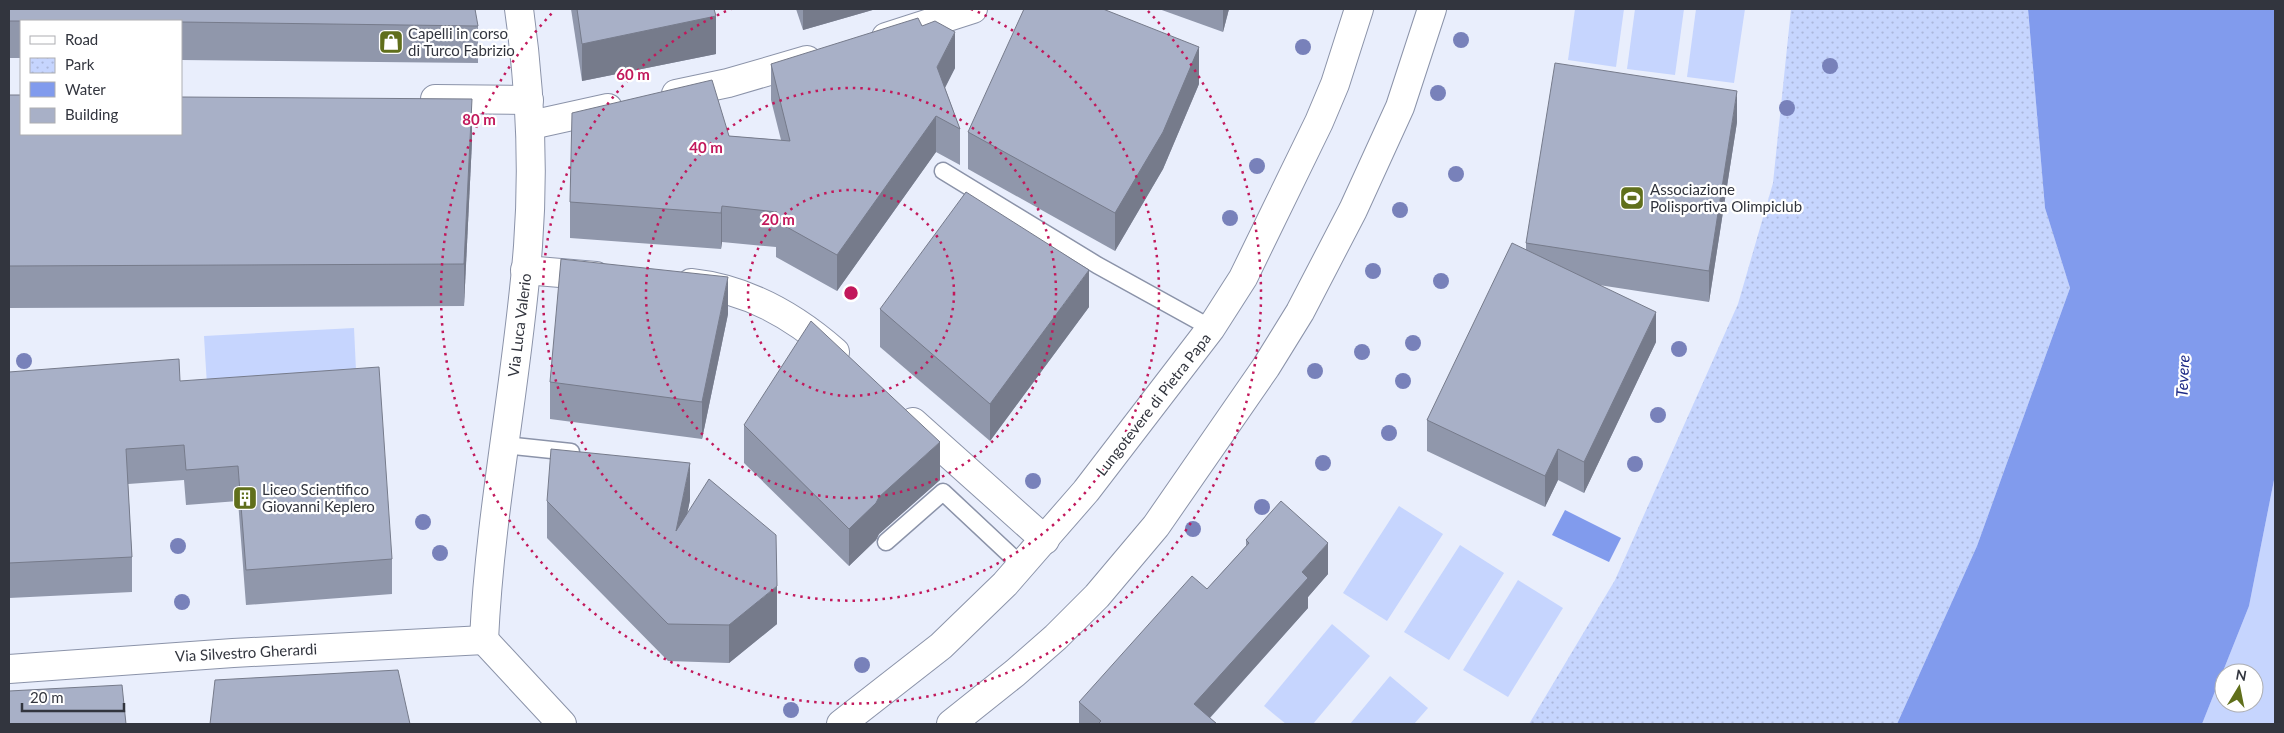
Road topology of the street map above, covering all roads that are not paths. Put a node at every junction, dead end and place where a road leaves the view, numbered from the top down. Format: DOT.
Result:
graph roads {
  1 [pos="519,9"];
  2 [pos="973,9"];
  3 [pos="1359,9"];
  4 [pos="1432,9"];
  5 [pos="862,44"];
  6 [pos="827,54"];
  7 [pos="406,99"];
  8 [pos="530,112"];
  9 [pos="943,171"];
  10 [pos="526,270"];
  11 [pos="625,278"];
  12 [pos="662,281"];
  13 [pos="1211,328"];
  14 [pos="850,365"];
  15 [pos="894,405"];
  16 [pos="504,445"];
  17 [pos="587,454"];
  18 [pos="1045,540"];
  19 [pos="886,542"];
  20 [pos="1022,566"];
  21 [pos="484,640"];
  22 [pos="9,669"];
  23 [pos="556,722"];
  24 [pos="841,724"];
  25 [pos="950,724"];
  1 -- 8 [label="street, Via Luca Valerio"];
  2 -- 5 [label="street"];
  3 -- 13 [label="street, Lungotevere di Pietra Papa"];
  4 -- 25 [label="street"];
  6 -- 8 [label="street"];
  7 -- 8 [label="street"];
  8 -- 10 [label="street, Via Luca Valerio"];
  9 -- 13 [label="lane"];
  10 -- 11 [label="street"];
  10 -- 16 [label="street, Via Luca Valerio"];
  12 -- 14 [label="street"];
  13 -- 18 [label="street, Lungotevere di Pietra Papa"];
  15 -- 18 [label="street"];
  16 -- 17 [label="lane"];
  16 -- 21 [label="street, Via Luca Valerio"];
  18 -- 20 [label="street, Lungotevere di Pietra Papa"];
  19 -- 20 [label="lane"];
  20 -- 24 [label="street, Lungotevere di Pietra Papa"];
  21 -- 22 [label="street, Via Silvestro Gherardi"];
  21 -- 23 [label="street"];
}
